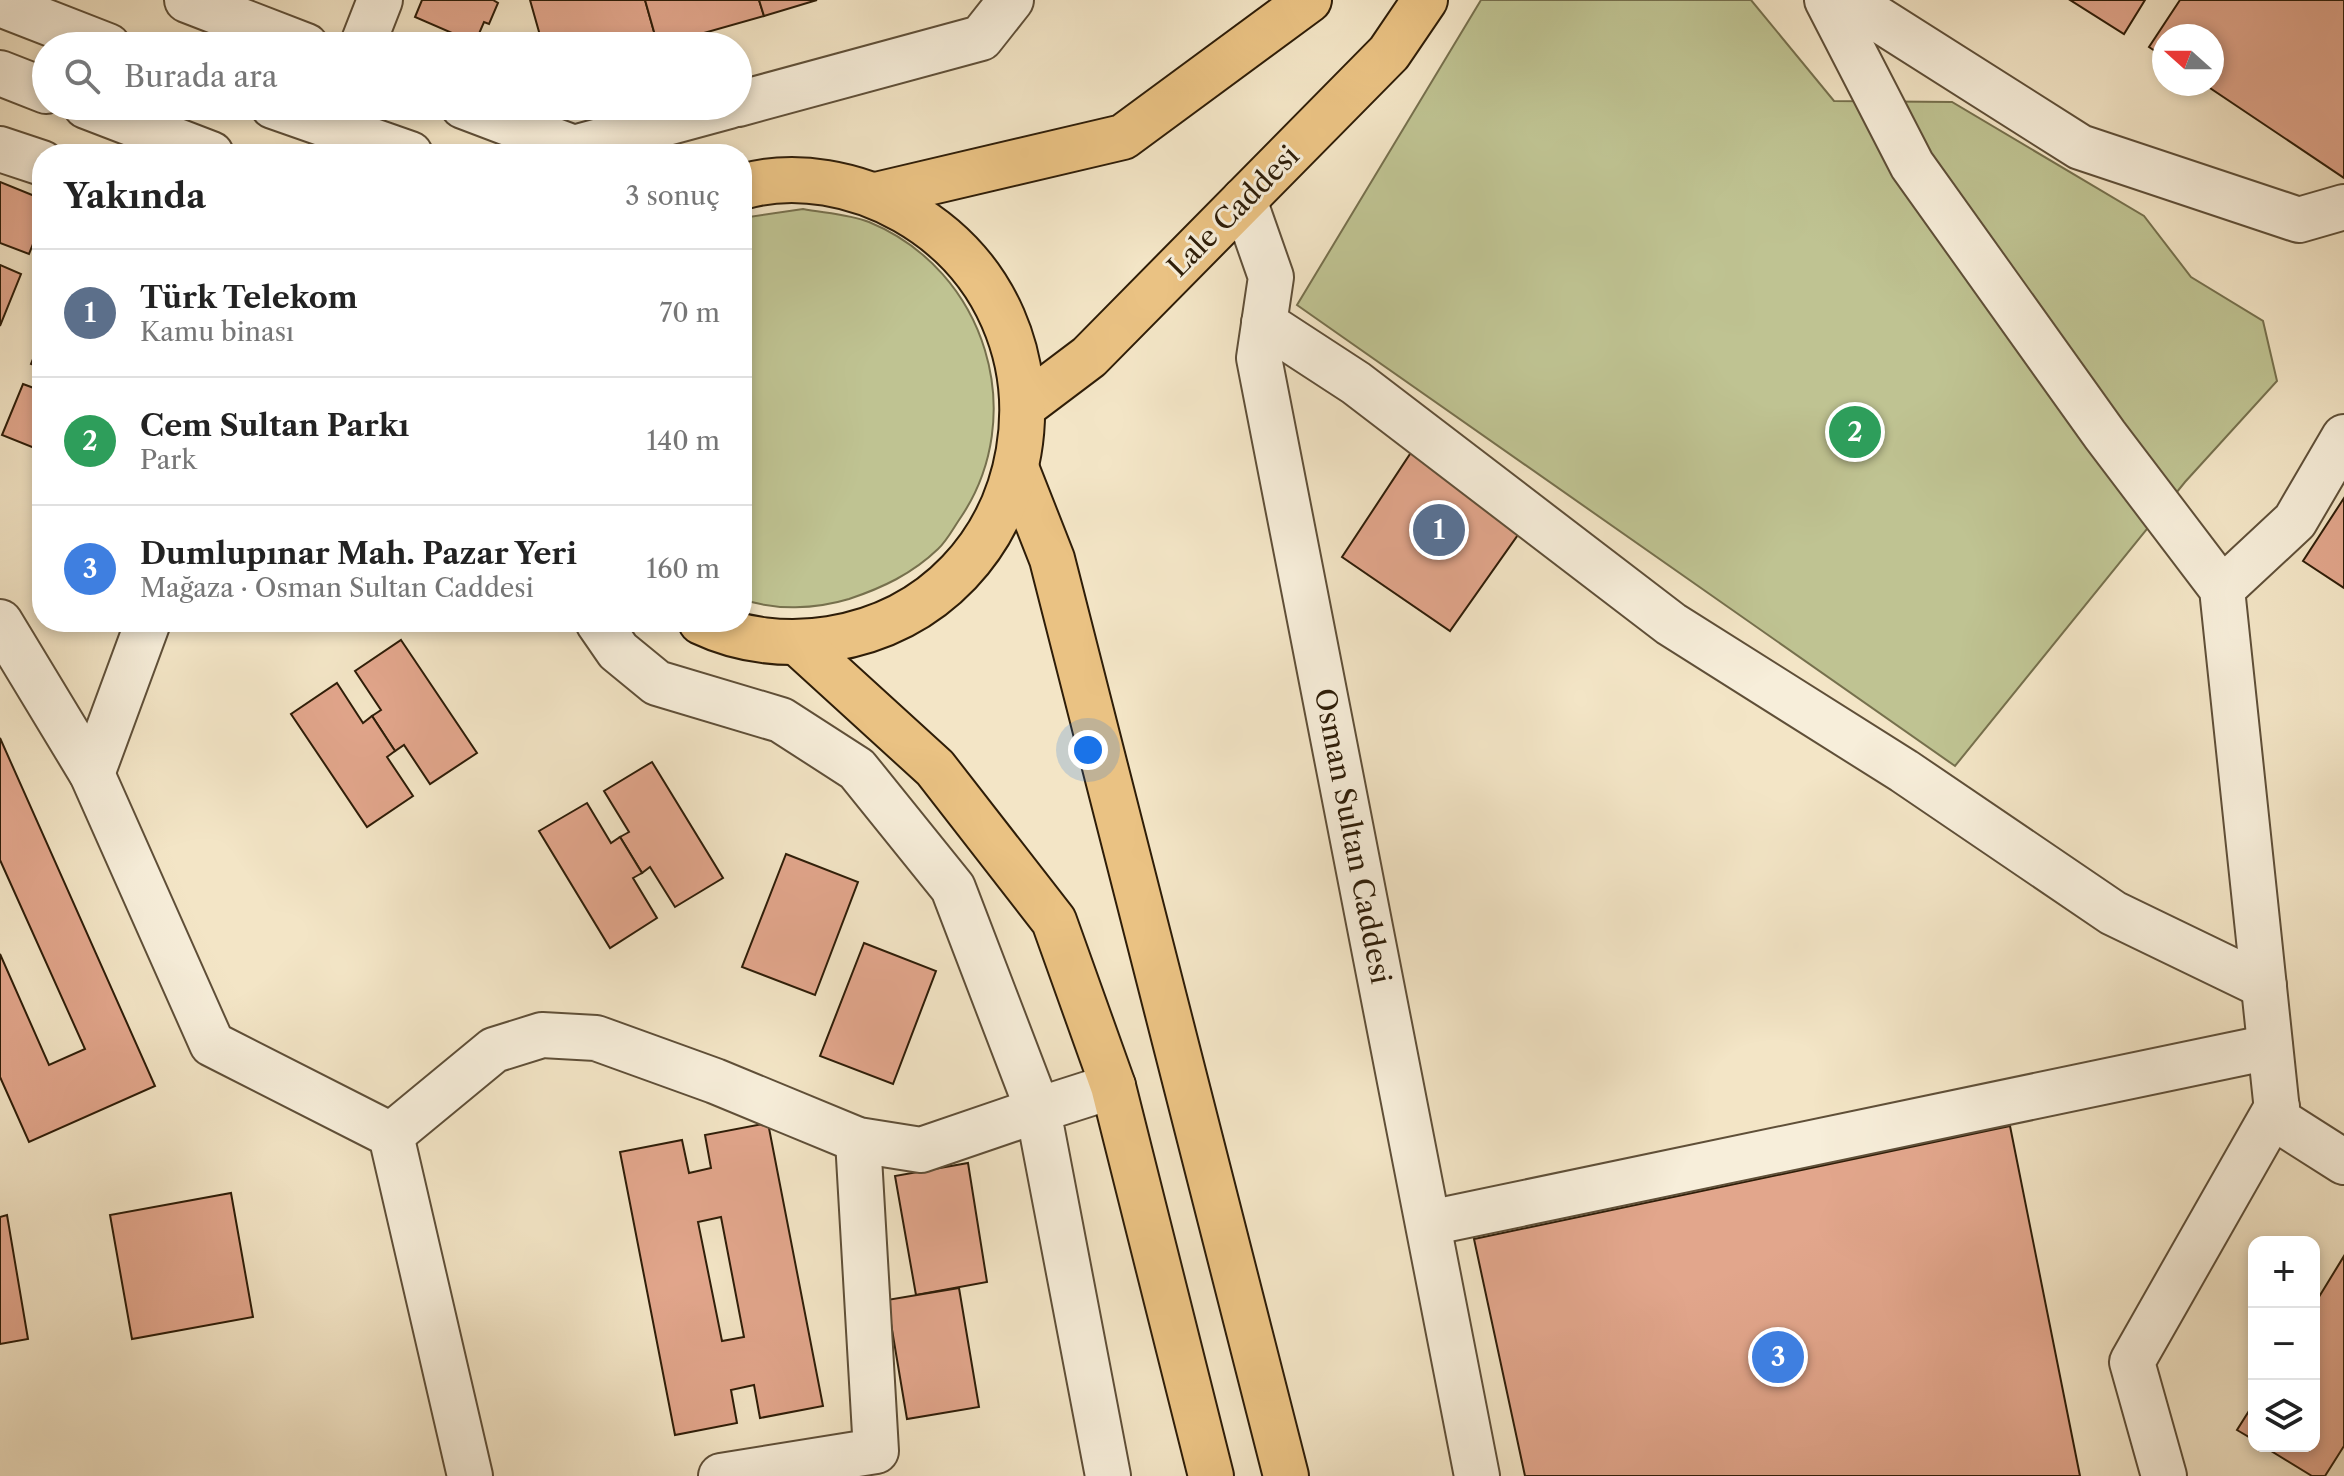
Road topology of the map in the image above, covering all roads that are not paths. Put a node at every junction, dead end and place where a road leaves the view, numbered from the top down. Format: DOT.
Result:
graph roads {
  1 [pos="187,0"];
  2 [pos="380,0"];
  3 [pos="1011,0"];
  4 [pos="1309,0"];
  5 [pos="1425,0"];
  6 [pos="1827,0"];
  7 [pos="1848,0"];
  8 [pos="0,4"];
  9 [pos="72,32"];
  10 [pos="270,32"];
  11 [pos="367,32"];
  12 [pos="0,73"];
  13 [pos="32,86"];
  14 [pos="752,100"];
  15 [pos="122,120"];
  16 [pos="313,120"];
  17 [pos="500,120"];
  18 [pos="677,120"];
  19 [pos="185,144"];
  20 [pos="381,144"];
  21 [pos="563,144"];
  22 [pos="589,144"];
  23 [pos="0,149"];
  24 [pos="32,160"];
  25 [pos="752,184"];
  26 [pos="876,195"];
  27 [pos="1244,200"];
  28 [pos="2344,207"];
  29 [pos="1264,323"];
  30 [pos="1024,406"];
  31 [pos="2344,437"];
  32 [pos="1017,470"];
  33 [pos="2222,589"];
  34 [pos="0,622"];
  35 [pos="144,632"];
  36 [pos="605,632"];
  37 [pos="722,632"];
  38 [pos="799,644"];
  39 [pos="92,774"];
  40 [pos="2264,986"];
  41 [pos="2270,1047"];
  42 [pos="1113,1086"];
  43 [pos="2277,1107"];
  44 [pos="1038,1110"];
  45 [pos="391,1135"];
  46 [pos="858,1140"];
  47 [pos="2344,1162"];
  48 [pos="1429,1223"];
  49 [pos="463,1475"];
  50 [pos="721,1476"];
  51 [pos="1108,1476"];
  52 [pos="1211,1476"];
  53 [pos="1286,1476"];
  54 [pos="1477,1476"];
  55 [pos="2164,1476"];
  1 -- 10 [label="street"];
  2 -- 11 [label="street"];
  3 -- 14 [label="street"];
  4 -- 26 [label="main road"];
  5 -- 27 [label="main road, Lale Caddesi"];
  6 -- 33 [label="street"];
  7 -- 28 [label="street"];
  8 -- 9 [label="street"];
  12 -- 13 [label="street"];
  15 -- 19 [label="street"];
  16 -- 20 [label="street"];
  17 -- 21 [label="street"];
  18 -- 22 [label="street"];
  23 -- 24 [label="street"];
  25 -- 26 [label="main road"];
  26 -- 30 [label="main road"];
  27 -- 29 [label="street, Osman Sultan Caddesi"];
  27 -- 30 [label="main road, Lale Caddesi"];
  29 -- 40 [label="street"];
  29 -- 48 [label="street, Osman Sultan Caddesi"];
  30 -- 32 [label="main road"];
  31 -- 33 [label="street"];
  32 -- 38 [label="main road"];
  32 -- 53 [label="main road"];
  33 -- 40 [label="street"];
  34 -- 39 [label="street"];
  35 -- 39 [label="street"];
  36 -- 44 [label="street"];
  37 -- 38 [label="main road"];
  38 -- 42 [label="main road"];
  39 -- 45 [label="street"];
  40 -- 41 [label="street"];
  41 -- 43 [label="street"];
  41 -- 48 [label="street"];
  42 -- 44 [label="street"];
  42 -- 52 [label="main road"];
  43 -- 47 [label="street"];
  43 -- 55 [label="street"];
  44 -- 46 [label="street"];
  44 -- 51 [label="street"];
  45 -- 46 [label="street"];
  45 -- 49 [label="street"];
  46 -- 50 [label="street"];
  48 -- 54 [label="street, Osman Sultan Caddesi"];
}
